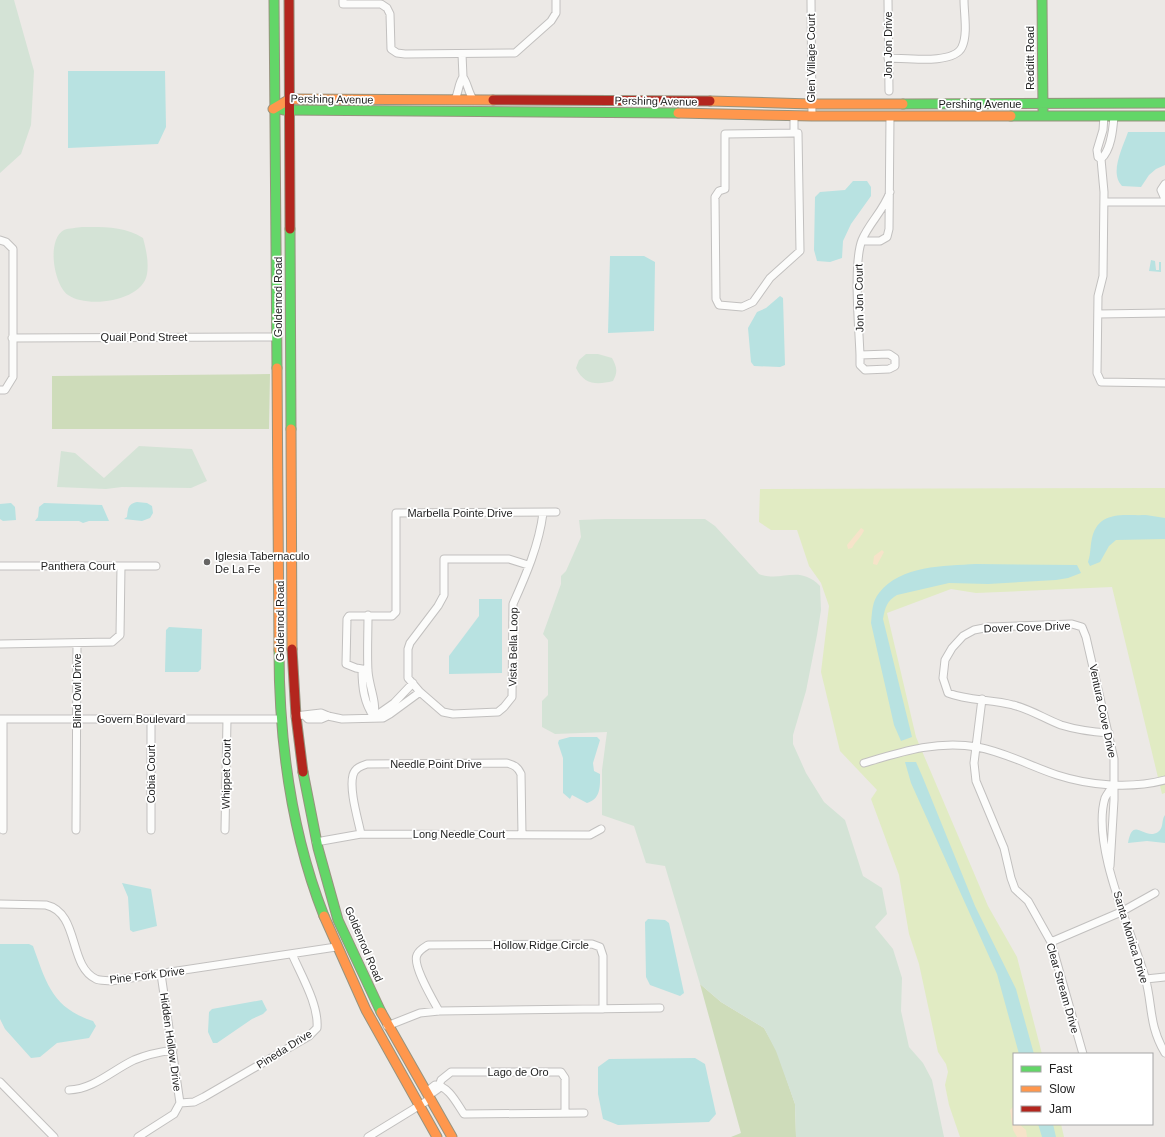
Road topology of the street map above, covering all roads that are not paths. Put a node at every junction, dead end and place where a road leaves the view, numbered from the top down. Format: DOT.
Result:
graph roads {
  1 [pos="274,0"];
  2 [pos="289,0"];
  3 [pos="343,0"];
  4 [pos="556,0"];
  5 [pos="811,0"];
  6 [pos="888,0"];
  7 [pos="964,0"];
  8 [pos="1042,0"];
  9 [pos="462,54"];
  10 [pos="888,58"];
  11 [pos="463,77"];
  12 [pos="889,90"];
  13 [pos="290,99"];
  14 [pos="455,99"];
  15 [pos="473,99"];
  16 [pos="1165,103"];
  17 [pos="812,104"];
  18 [pos="1043,104"];
  19 [pos="273,108"];
  20 [pos="290,111"];
  21 [pos="794,116"];
  22 [pos="812,116"];
  23 [pos="890,116"];
  24 [pos="1043,116"];
  25 [pos="1104,116"];
  26 [pos="1114,116"];
  27 [pos="1165,116"];
  28 [pos="794,133"];
  29 [pos="1101,138"];
  30 [pos="1110,141"];
  31 [pos="1101,159"];
  32 [pos="1165,184"];
  33 [pos="890,192"];
  34 [pos="1165,199"];
  35 [pos="1104,202"];
  36 [pos="1165,202"];
  37 [pos="276,216"];
  38 [pos="0,240"];
  39 [pos="862,241"];
  40 [pos="1165,313"];
  41 [pos="1098,314"];
  42 [pos="290,318"];
  43 [pos="277,337"];
  44 [pos="12,338"];
  45 [pos="860,355"];
  46 [pos="1165,383"];
  47 [pos="0,390"];
  48 [pos="277,434"];
  49 [pos="291,445"];
  50 [pos="556,512"];
  51 [pos="543,513"];
  52 [pos="291,514"];
  53 [pos="278,525"];
  54 [pos="528,565"];
  55 [pos="0,566"];
  56 [pos="121,566"];
  57 [pos="156,566"];
  58 [pos="368,615"];
  59 [pos="292,621"];
  60 [pos="1086,637"];
  61 [pos="77,643"];
  62 [pos="0,644"];
  63 [pos="365,670"];
  64 [pos="413,683"];
  65 [pos="280,692"];
  66 [pos="420,692"];
  67 [pos="982,699"];
  68 [pos="295,716"];
  69 [pos="374,717"];
  70 [pos="2,719"];
  71 [pos="76,719"];
  72 [pos="151,719"];
  73 [pos="227,719"];
  74 [pos="282,719"];
  75 [pos="1109,733"];
  76 [pos="297,740"];
  77 [pos="976,747"];
  78 [pos="864,763"];
  79 [pos="1165,780"];
  80 [pos="1113,785"];
  81 [pos="601,829"];
  82 [pos="3,830"];
  83 [pos="76,830"];
  84 [pos="151,830"];
  85 [pos="225,830"];
  86 [pos="361,834"];
  87 [pos="522,834"];
  88 [pos="316,842"];
  89 [pos="1155,893"];
  90 [pos="0,904"];
  91 [pos="1121,912"];
  92 [pos="1051,942"];
  93 [pos="336,948"];
  94 [pos="292,954"];
  95 [pos="161,974"];
  96 [pos="1165,977"];
  97 [pos="1146,979"];
  98 [pos="660,1008"];
  99 [pos="603,1009"];
  100 [pos="438,1011"];
  101 [pos="388,1026"];
  102 [pos="173,1050"];
  103 [pos="1165,1052"];
  104 [pos="1083,1053"];
  105 [pos="0,1082"];
  106 [pos="438,1085"];
  107 [pos="69,1090"];
  108 [pos="428,1096"];
  109 [pos="180,1103"];
  110 [pos="418,1106"];
  111 [pos="565,1113"];
  112 [pos="584,1113"];
  113 [pos="54,1137"];
  114 [pos="138,1137"];
  115 [pos="368,1137"];
  116 [pos="437,1137"];
  117 [pos="452,1137"];
  1 -- 19 [label="main road, Goldenrod Road"];
  2 -- 13 [label="main road, Goldenrod Road"];
  3 -- 9 [label="street"];
  4 -- 9 [label="street"];
  5 -- 17 [label="street, Glen Village Court"];
  6 -- 10 [label="street, Jon Jon Drive"];
  7 -- 10 [label="street"];
  8 -- 18 [label="main road, Redditt Road"];
  9 -- 11 [label="street"];
  10 -- 12 [label="street, Jon Jon Drive"];
  11 -- 14 [label="street"];
  11 -- 15 [label="street"];
  13 -- 14 [label="main road, Pershing Avenue"];
  13 -- 19 [label="main road, Pershing Avenue"];
  13 -- 20 [label="main road, Goldenrod Road"];
  14 -- 15 [label="main road, Pershing Avenue"];
  15 -- 17 [label="main road, Pershing Avenue"];
  16 -- 18 [label="main road, Pershing Avenue"];
  17 -- 18 [label="main road, Pershing Avenue"];
  17 -- 22 [label="street, Glen Village Court"];
  18 -- 24 [label="main road, Redditt Road"];
  19 -- 20 [label="main road, Pershing Avenue"];
  19 -- 37 [label="main road, Goldenrod Road"];
  20 -- 21 [label="main road, Pershing Avenue"];
  20 -- 42 [label="main road, Goldenrod Road"];
  21 -- 22 [label="main road, Pershing Avenue"];
  21 -- 28 [label="street"];
  22 -- 23 [label="main road, Pershing Avenue"];
  23 -- 24 [label="main road, Pershing Avenue"];
  23 -- 33 [label="street, Jon Jon Court"];
  24 -- 25 [label="main road, Pershing Avenue"];
  25 -- 26 [label="main road, Pershing Avenue"];
  25 -- 29 [label="street"];
  26 -- 27 [label="main road, Pershing Avenue"];
  26 -- 30 [label="street"];
  28 -- 28 [label="street"];
  29 -- 30 [label="street"];
  29 -- 31 [label="street"];
  30 -- 31 [label="street"];
  31 -- 35 [label="street"];
  32 -- 34 [label="street"];
  33 -- 39 [label="street, Jon Jon Court"];
  33 -- 39 [label="street, Jon Jon Court"];
  35 -- 36 [label="street"];
  35 -- 41 [label="street"];
  37 -- 42 [label="main road"];
  37 -- 43 [label="main road, Goldenrod Road"];
  38 -- 44 [label="street"];
  39 -- 45 [label="street, Jon Jon Court"];
  40 -- 41 [label="street"];
  41 -- 46 [label="street"];
  42 -- 49 [label="main road, Goldenrod Road"];
  43 -- 44 [label="street, Quail Pond Street"];
  43 -- 48 [label="main road, Goldenrod Road"];
  43 -- 49 [label="main road"];
  44 -- 47 [label="street"];
  45 -- 45 [label="street, Jon Jon Court"];
  48 -- 52 [label="main road"];
  48 -- 53 [label="main road, Goldenrod Road"];
  49 -- 52 [label="main road, Goldenrod Road"];
  50 -- 51 [label="street, Marbella Pointe Drive"];
  51 -- 54 [label="street, Vista Bella Loop"];
  51 -- 58 [label="street, Marbella Pointe Drive"];
  52 -- 59 [label="main road, Goldenrod Road"];
  53 -- 59 [label="main road"];
  53 -- 65 [label="main road, Goldenrod Road"];
  54 -- 64 [label="street, Vista Bella Loop"];
  54 -- 66 [label="street, Vista Bella Loop"];
  55 -- 56 [label="street, Panthera Court"];
  56 -- 57 [label="street, Panthera Court"];
  56 -- 61 [label="street, Blind Owl Drive"];
  58 -- 63 [label="street"];
  58 -- 63 [label="street, Marbella Pointe Drive"];
  59 -- 68 [label="main road, Goldenrod Road"];
  60 -- 67 [label="street, Dover Cove Drive"];
  60 -- 75 [label="street, Ventura Cove Drive"];
  61 -- 62 [label="street"];
  61 -- 71 [label="street, Blind Owl Drive"];
  63 -- 69 [label="street"];
  64 -- 66 [label="street, Vista Bella Loop"];
  64 -- 69 [label="street"];
  65 -- 68 [label="main road"];
  65 -- 74 [label="main road, Goldenrod Road"];
  66 -- 69 [label="street"];
  67 -- 75 [label="street"];
  67 -- 77 [label="street, Clear Stream Drive"];
  68 -- 69 [label="street"];
  68 -- 76 [label="main road, Goldenrod Road"];
  70 -- 71 [label="street, Govern Boulevard"];
  70 -- 82 [label="street"];
  71 -- 72 [label="street, Govern Boulevard"];
  71 -- 83 [label="street, Blind Owl Drive"];
  72 -- 73 [label="street, Govern Boulevard"];
  72 -- 84 [label="street, Cobia Court"];
  73 -- 74 [label="street, Govern Boulevard"];
  73 -- 85 [label="street, Whippet Court"];
  74 -- 76 [label="main road"];
  74 -- 93 [label="main road, Goldenrod Road"];
  75 -- 80 [label="street, Ventura Cove Drive"];
  76 -- 88 [label="main road, Goldenrod Road"];
  77 -- 78 [label="street"];
  77 -- 80 [label="street"];
  77 -- 92 [label="street, Clear Stream Drive"];
  79 -- 80 [label="street"];
  80 -- 91 [label="street, Santa Monica Drive"];
  81 -- 87 [label="street, Long Needle Court"];
  86 -- 87 [label="street, Long Needle Court"];
  86 -- 87 [label="street, Needle Point Drive"];
  86 -- 88 [label="street, Long Needle Court"];
  88 -- 101 [label="main road, Goldenrod Road"];
  89 -- 91 [label="street"];
  90 -- 95 [label="street, Pine Fork Drive"];
  91 -- 92 [label="street"];
  91 -- 97 [label="street, Santa Monica Drive"];
  92 -- 104 [label="street, Clear Stream Drive"];
  93 -- 94 [label="street, Pine Fork Drive"];
  93 -- 110 [label="main road, Goldenrod Road"];
  94 -- 95 [label="street, Pine Fork Drive"];
  94 -- 109 [label="street, Pineda Drive"];
  95 -- 102 [label="street, Hidden Hollow Drive"];
  96 -- 97 [label="street"];
  97 -- 103 [label="street, Santa Monica Drive"];
  98 -- 99 [label="street"];
  99 -- 100 [label="street"];
  99 -- 100 [label="street, Hollow Ridge Circle"];
  100 -- 101 [label="street"];
  101 -- 108 [label="main road, Goldenrod Road"];
  102 -- 107 [label="street"];
  102 -- 109 [label="street, Hidden Hollow Drive"];
  105 -- 113 [label="street"];
  106 -- 108 [label="street, Lago de Oro"];
  106 -- 111 [label="street"];
  106 -- 111 [label="street, Lago de Oro"];
  108 -- 110 [label="street, Lago de Oro"];
  108 -- 117 [label="main road, Goldenrod Road"];
  109 -- 114 [label="street, Hidden Hollow Drive"];
  110 -- 115 [label="street, Lago de Oro"];
  110 -- 116 [label="main road, Goldenrod Road"];
  111 -- 112 [label="street"];
}
